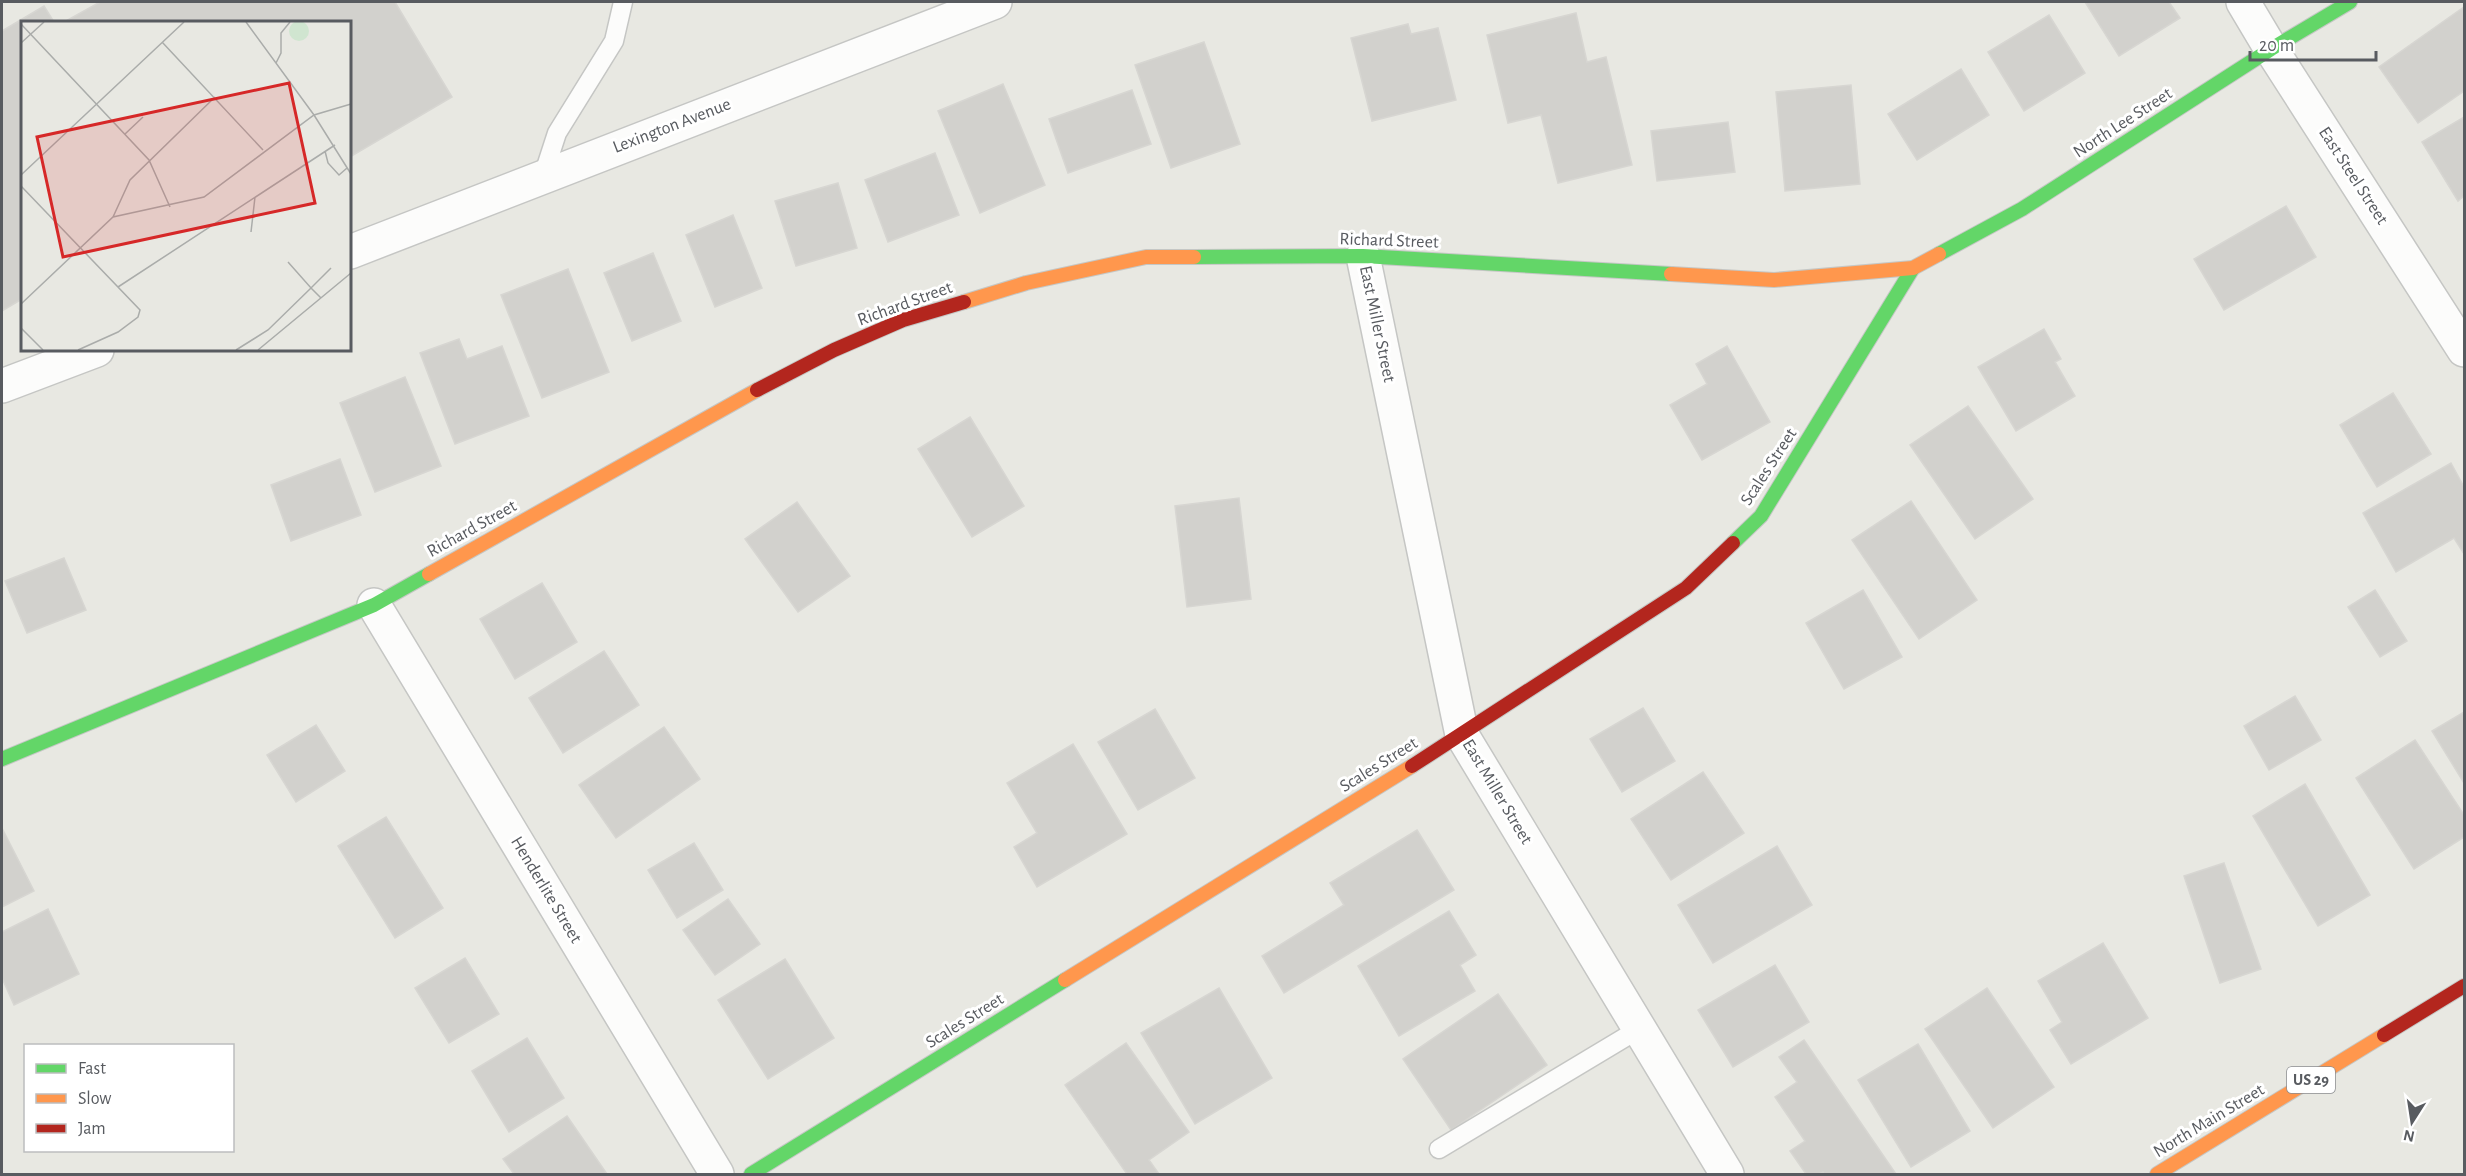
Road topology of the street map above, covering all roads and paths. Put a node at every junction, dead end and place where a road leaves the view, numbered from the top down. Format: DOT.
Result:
graph roads {
  1 [pos="623,2"];
  2 [pos="995,2"];
  3 [pos="2243,2"];
  4 [pos="2350,2"];
  5 [pos="2271,48"];
  6 [pos="543,176"];
  7 [pos="351,252"];
  8 [pos="1363,256"];
  9 [pos="1913,268"];
  10 [pos="2464,350"];
  11 [pos="93,351"];
  12 [pos="2,386"];
  13 [pos="374,605"];
  14 [pos="1462,735"];
  15 [pos="2,759"];
  16 [pos="2464,986"];
  17 [pos="1639,1029"];
  18 [pos="1439,1149"];
  19 [pos="717,1174"];
  20 [pos="751,1174"];
  21 [pos="1727,1174"];
  22 [pos="2157,1174"];
  1 -- 6 [label="lane"];
  2 -- 6 [label="street, Lexington Avenue"];
  3 -- 5 [label="street, East Steel Street"];
  4 -- 5 [label="street, North Lee Street"];
  5 -- 9 [label="street, North Lee Street"];
  5 -- 10 [label="street, East Steel Street"];
  6 -- 7 [label="street, Lexington Avenue"];
  8 -- 9 [label="street, Richard Street"];
  8 -- 13 [label="street, Richard Street"];
  8 -- 14 [label="street, East Miller Street"];
  9 -- 14 [label="street, Scales Street"];
  11 -- 12 [label="street"];
  13 -- 15 [label="street, Richard Street"];
  13 -- 19 [label="street, Henderlite Street"];
  14 -- 17 [label="street, East Miller Street"];
  14 -- 20 [label="street, Scales Street"];
  16 -- 22 [label="street, North Main Street / US 29"];
  17 -- 18 [label="lane"];
  17 -- 21 [label="street, East Miller Street"];
}
